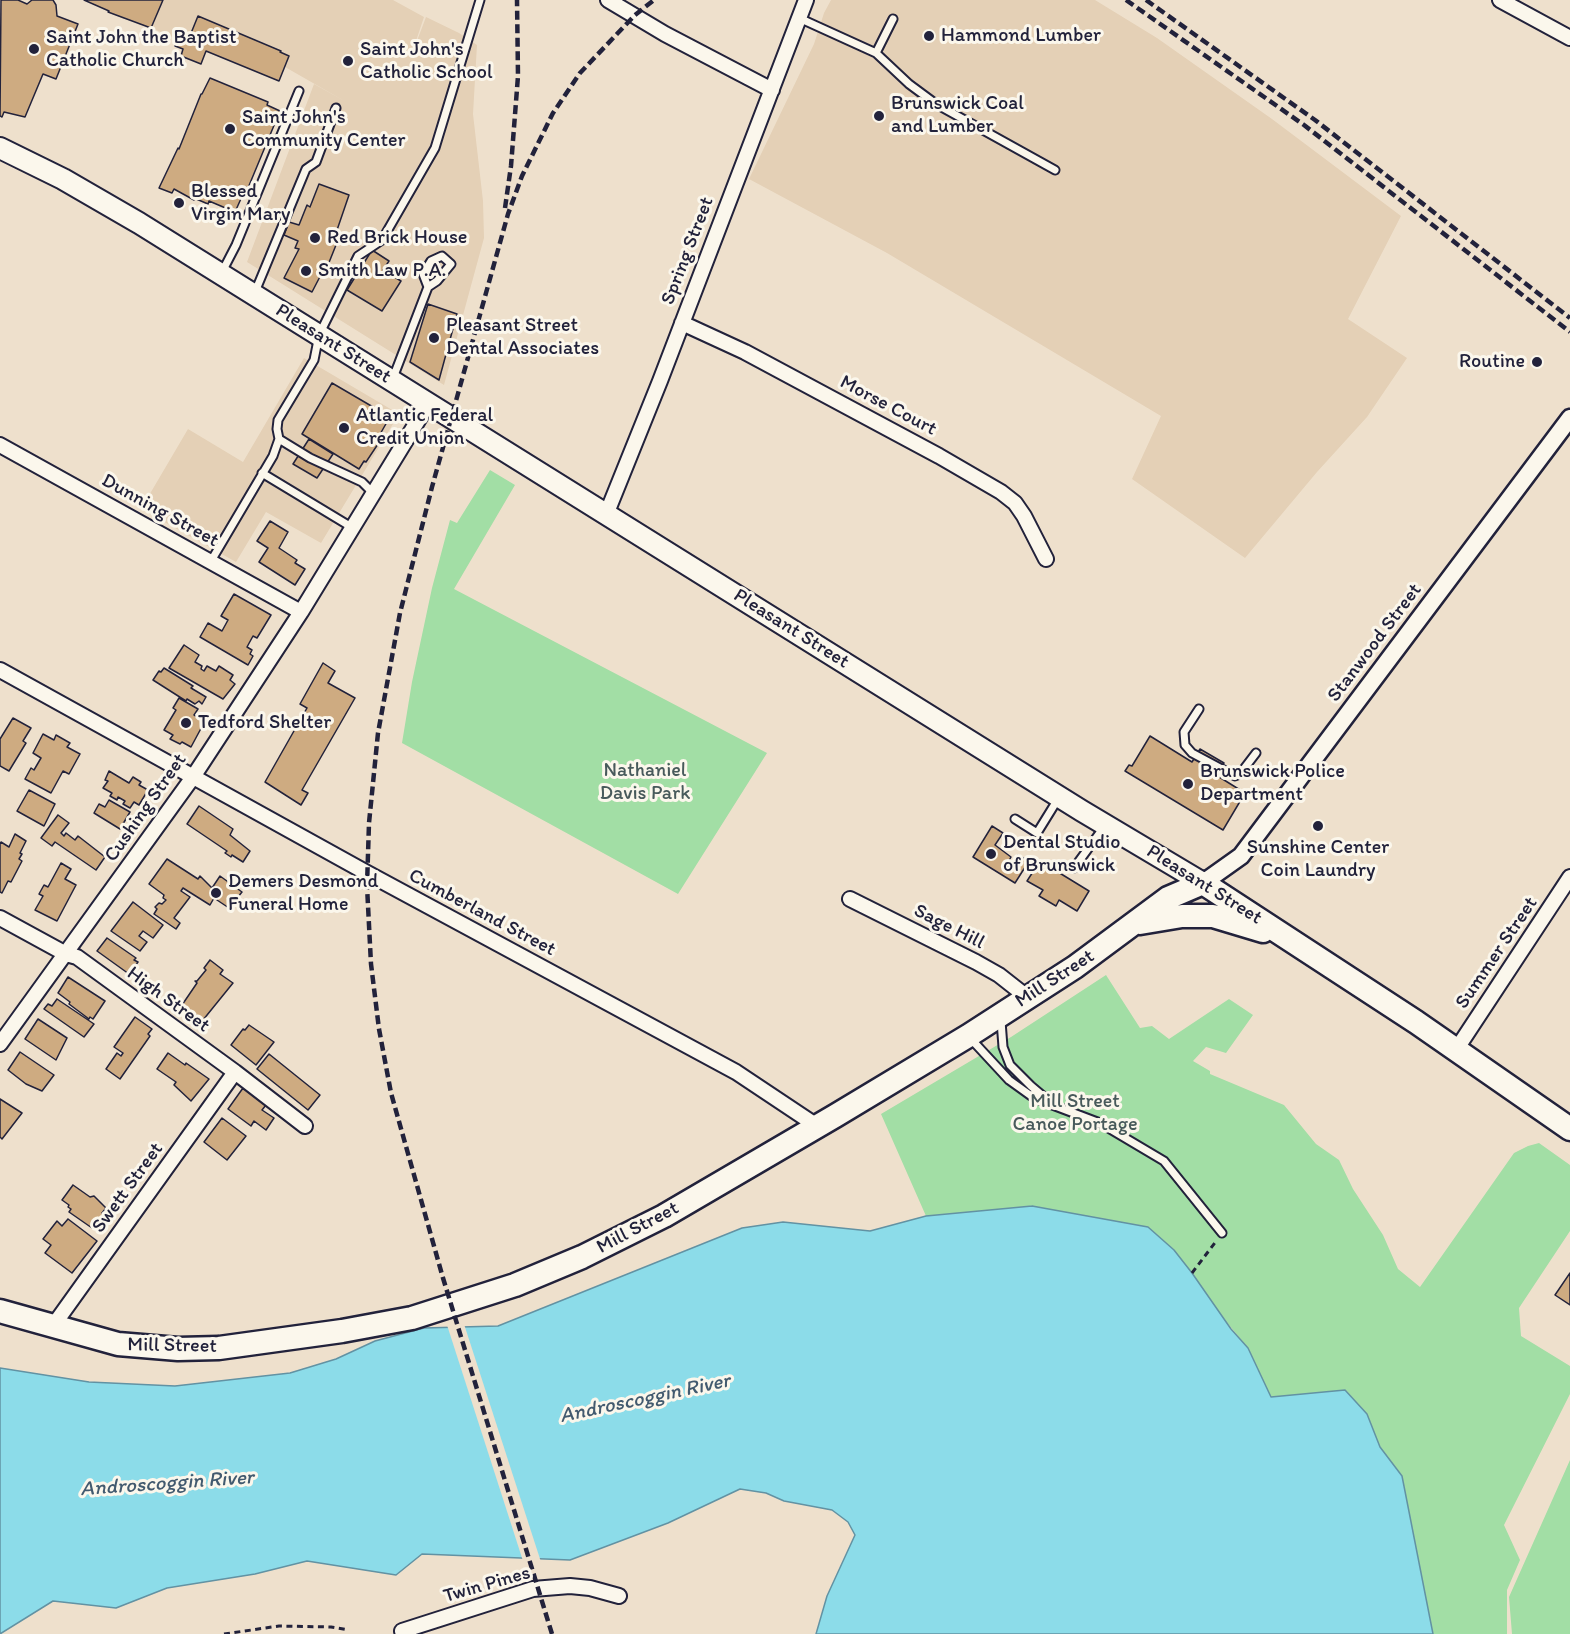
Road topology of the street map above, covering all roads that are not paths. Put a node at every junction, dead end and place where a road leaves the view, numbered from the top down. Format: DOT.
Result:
graph roads {
  1 [pos="480,0"];
  2 [pos="608,0"];
  3 [pos="806,0"];
  4 [pos="1500,0"];
  5 [pos="799,18"];
  6 [pos="893,19"];
  7 [pos="1570,38"];
  8 [pos="876,53"];
  9 [pos="771,90"];
  10 [pos="299,91"];
  11 [pos="336,108"];
  12 [pos="0,148"];
  13 [pos="1055,170"];
  14 [pos="221,274"];
  15 [pos="428,287"];
  16 [pos="254,295"];
  17 [pos="681,323"];
  18 [pos="319,335"];
  19 [pos="392,380"];
  20 [pos="428,404"];
  21 [pos="1570,418"];
  22 [pos="279,439"];
  23 [pos="0,445"];
  24 [pos="262,474"];
  25 [pos="374,494"];
  26 [pos="606,514"];
  27 [pos="353,528"];
  28 [pos="1046,559"];
  29 [pos="211,561"];
  30 [pos="301,612"];
  31 [pos="0,670"];
  32 [pos="1199,709"];
  33 [pos="1256,753"];
  34 [pos="194,777"];
  35 [pos="1059,797"];
  36 [pos="1015,819"];
  37 [pos="1106,825"];
  38 [pos="1074,867"];
  39 [pos="1570,877"];
  40 [pos="1203,883"];
  41 [pos="850,899"];
  42 [pos="0,918"];
  43 [pos="1135,924"];
  44 [pos="1298,944"];
  45 [pos="66,954"];
  46 [pos="1027,998"];
  47 [pos="1000,1014"];
  48 [pos="968,1036"];
  49 [pos="0,1044"];
  50 [pos="1456,1050"];
  51 [pos="235,1072"];
  52 [pos="1054,1106"];
  53 [pos="305,1126"];
  54 [pos="817,1126"];
  55 [pos="1570,1129"];
  56 [pos="1222,1233"];
  57 [pos="0,1311"];
  58 [pos="53,1326"];
  59 [pos="619,1596"];
  60 [pos="398,1633"];
  1 -- 18 [label="lane"];
  2 -- 9 [label="street"];
  3 -- 5 [label="street, Spring Street"];
  4 -- 7 [label="street"];
  5 -- 8 [label="lane"];
  5 -- 9 [label="street, Spring Street"];
  6 -- 8 [label="lane"];
  8 -- 13 [label="lane"];
  9 -- 17 [label="street, Spring Street"];
  10 -- 14 [label="lane"];
  11 -- 16 [label="lane"];
  12 -- 14 [label="main road, Pleasant Street"];
  14 -- 16 [label="main road, Pleasant Street"];
  15 -- 15 [label="lane"];
  15 -- 19 [label="lane"];
  16 -- 18 [label="main road, Pleasant Street"];
  17 -- 26 [label="street, Spring Street"];
  17 -- 28 [label="street, Morse Court"];
  18 -- 19 [label="main road, Pleasant Street"];
  18 -- 22 [label="lane"];
  19 -- 20 [label="main road, Pleasant Street"];
  20 -- 25 [label="street, Cushing Street"];
  20 -- 26 [label="main road, Pleasant Street"];
  21 -- 40 [label="street, Stanwood Street"];
  22 -- 24 [label="lane"];
  22 -- 25 [label="lane"];
  23 -- 29 [label="street, Dunning Street"];
  24 -- 27 [label="lane"];
  24 -- 29 [label="lane"];
  25 -- 27 [label="street, Cushing Street"];
  26 -- 35 [label="main road, Pleasant Street"];
  27 -- 30 [label="street, Cushing Street"];
  29 -- 30 [label="street, Dunning Street"];
  30 -- 34 [label="street, Cushing Street"];
  31 -- 34 [label="street, Cumberland Street"];
  32 -- 33 [label="lane"];
  34 -- 45 [label="street, Cushing Street"];
  34 -- 54 [label="street, Cumberland Street"];
  35 -- 36 [label="lane"];
  35 -- 37 [label="main road, Pleasant Street"];
  37 -- 38 [label="lane"];
  37 -- 40 [label="main road, Pleasant Street"];
  39 -- 50 [label="street, Summer Street"];
  40 -- 43 [label="highway, Mill Street"];
  40 -- 44 [label="highway, Pleasant Street"];
  41 -- 46 [label="street, Sage Hill"];
  42 -- 45 [label="street, High Street"];
  43 -- 44 [label="highway"];
  43 -- 46 [label="highway, Mill Street"];
  44 -- 50 [label="highway, Pleasant Street"];
  45 -- 49 [label="street, Cushing Street"];
  45 -- 51 [label="street, High Street"];
  46 -- 47 [label="highway, Mill Street"];
  47 -- 48 [label="highway, Mill Street"];
  47 -- 52 [label="lane"];
  48 -- 52 [label="lane"];
  48 -- 54 [label="highway, Mill Street"];
  50 -- 55 [label="highway, Pleasant Street"];
  51 -- 53 [label="street, High Street"];
  51 -- 58 [label="street, Swett Street"];
  52 -- 56 [label="lane"];
  54 -- 58 [label="highway, Mill Street"];
  57 -- 58 [label="highway, Mill Street"];
  59 -- 60 [label="street, Twin Pines"];
}
